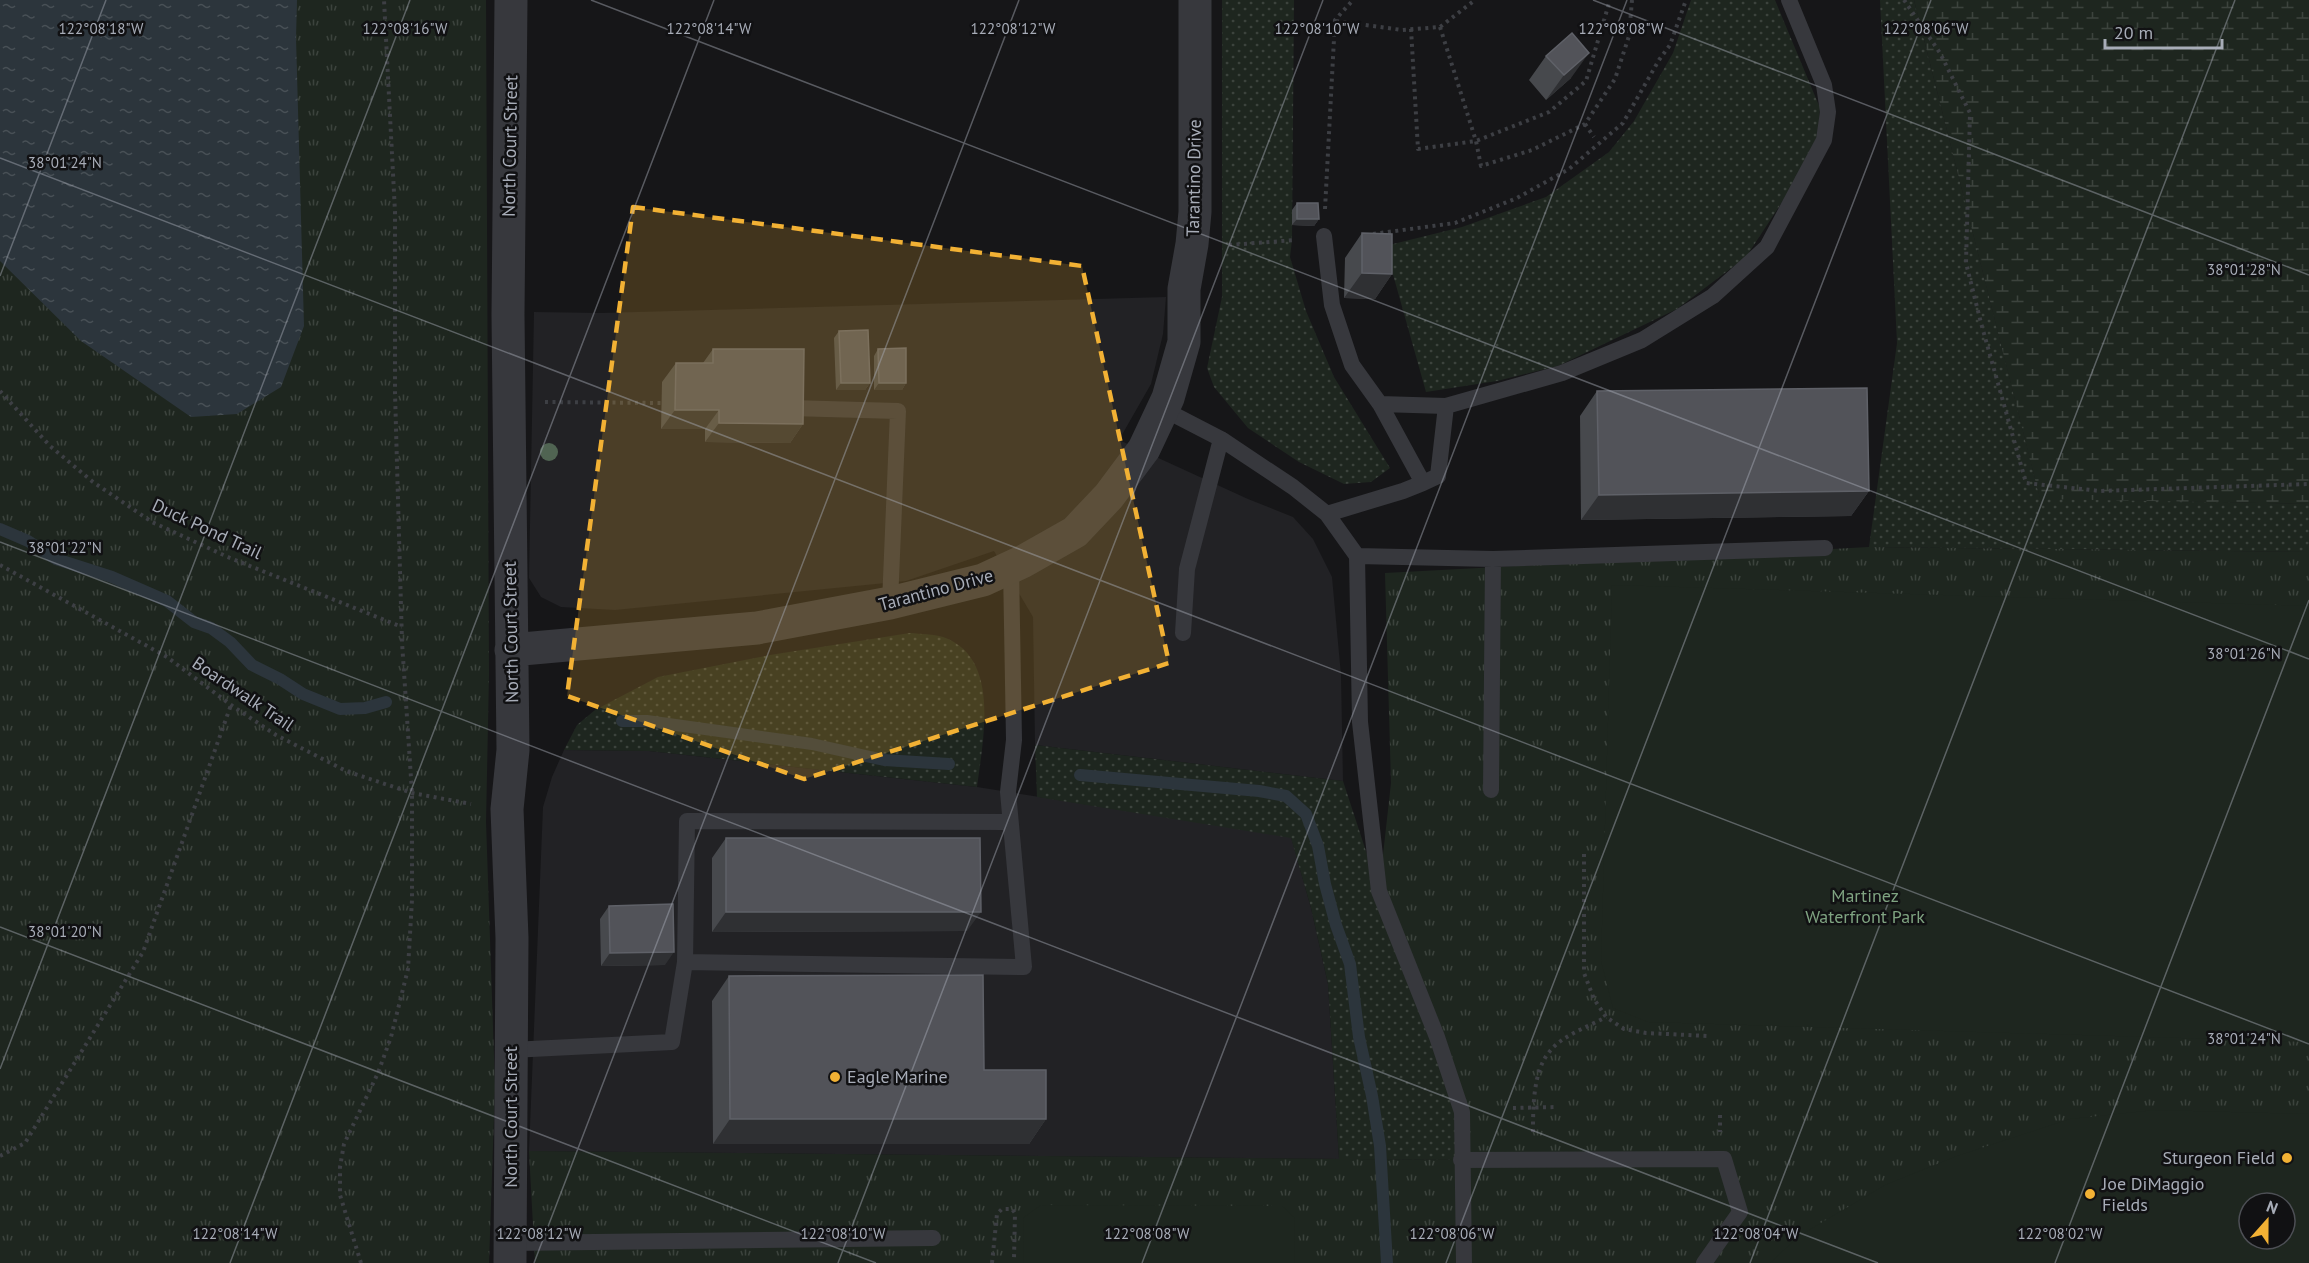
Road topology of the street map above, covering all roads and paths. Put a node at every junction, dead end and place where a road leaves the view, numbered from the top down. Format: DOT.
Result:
graph roads {
  1 [pos="384,0"];
  2 [pos="511,0"];
  3 [pos="1196,0"];
  4 [pos="1353,0"];
  5 [pos="1475,0"];
  6 [pos="1610,0"];
  7 [pos="1632,0"];
  8 [pos="1686,0"];
  9 [pos="1788,0"];
  10 [pos="1904,0"];
  11 [pos="1335,21"];
  12 [pos="1440,27"];
  13 [pos="1411,29"];
  14 [pos="1585,124"];
  15 [pos="1594,137"];
  16 [pos="1476,141"];
  17 [pos="1324,236"];
  18 [pos="1192,244"];
  19 [pos="0,391"];
  20 [pos="509,402"];
  21 [pos="662,403"];
  22 [pos="1380,405"];
  23 [pos="1446,406"];
  24 [pos="790,408"];
  25 [pos="1163,409"];
  26 [pos="1221,439"];
  27 [pos="1423,483"];
  28 [pos="2309,484"];
  29 [pos="1327,514"];
  30 [pos="1825,548"];
  31 [pos="1357,556"];
  32 [pos="1493,559"];
  33 [pos="0,565"];
  34 [pos="1011,567"];
  35 [pos="890,603"];
  36 [pos="402,627"];
  37 [pos="1183,633"];
  38 [pos="511,650"];
  39 [pos="231,705"];
  40 [pos="1491,790"];
  41 [pos="412,793"];
  42 [pos="476,804"];
  43 [pos="1010,822"];
  44 [pos="1584,854"];
  45 [pos="685,962"];
  46 [pos="1606,1017"];
  47 [pos="1708,1036"];
  48 [pos="511,1050"];
  49 [pos="1533,1107"];
  50 [pos="1556,1107"];
  51 [pos="1513,1108"];
  52 [pos="0,1156"];
  53 [pos="1461,1160"];
  54 [pos="933,1238"];
  55 [pos="510,1253"];
  56 [pos="1014,1259"];
  57 [pos="361,1263"];
  58 [pos="992,1263"];
  59 [pos="1464,1263"];
  60 [pos="1704,1263"];
  1 -- 36 [label="path"];
  2 -- 20 [label="street, North Court Street"];
  3 -- 18 [label="street, Tarantino Drive"];
  4 -- 11 [label="path"];
  5 -- 12 [label="path"];
  6 -- 16 [label="path"];
  7 -- 14 [label="path"];
  8 -- 17 [label="path"];
  9 -- 23 [label="lane"];
  10 -- 28 [label="path"];
  11 -- 13 [label="path"];
  11 -- 17 [label="path"];
  12 -- 13 [label="path"];
  12 -- 16 [label="path"];
  13 -- 16 [label="path"];
  14 -- 15 [label="path"];
  14 -- 16 [label="path"];
  17 -- 18 [label="path"];
  17 -- 22 [label="lane"];
  18 -- 25 [label="street, Tarantino Drive"];
  19 -- 36 [label="path, Duck Pond Trail"];
  20 -- 21 [label="path"];
  20 -- 38 [label="street, North Court Street"];
  22 -- 23 [label="lane"];
  22 -- 27 [label="lane"];
  23 -- 27 [label="lane"];
  24 -- 35 [label="lane"];
  25 -- 26 [label="lane"];
  25 -- 34 [label="street, Tarantino Drive"];
  26 -- 29 [label="lane"];
  26 -- 37 [label="lane"];
  27 -- 29 [label="lane"];
  29 -- 31 [label="lane"];
  30 -- 32 [label="lane"];
  31 -- 32 [label="lane"];
  31 -- 53 [label="lane"];
  32 -- 40 [label="lane"];
  33 -- 39 [label="path, Boardwalk Trail"];
  34 -- 35 [label="street, Tarantino Drive"];
  34 -- 43 [label="lane"];
  35 -- 38 [label="street, Tarantino Drive"];
  36 -- 41 [label="path"];
  38 -- 48 [label="street, North Court Street"];
  39 -- 41 [label="path, Boardwalk Trail"];
  39 -- 52 [label="path"];
  41 -- 42 [label="path, Boardwalk Trail"];
  41 -- 57 [label="path"];
  43 -- 45 [label="lane"];
  43 -- 45 [label="lane"];
  44 -- 46 [label="path"];
  45 -- 48 [label="lane"];
  46 -- 47 [label="path"];
  46 -- 49 [label="path"];
  48 -- 55 [label="street, North Court Street"];
  49 -- 50 [label="path"];
  49 -- 51 [label="path"];
  53 -- 59 [label="lane"];
  53 -- 60 [label="lane"];
  54 -- 55 [label="lane"];
  56 -- 58 [label="path"];
}
